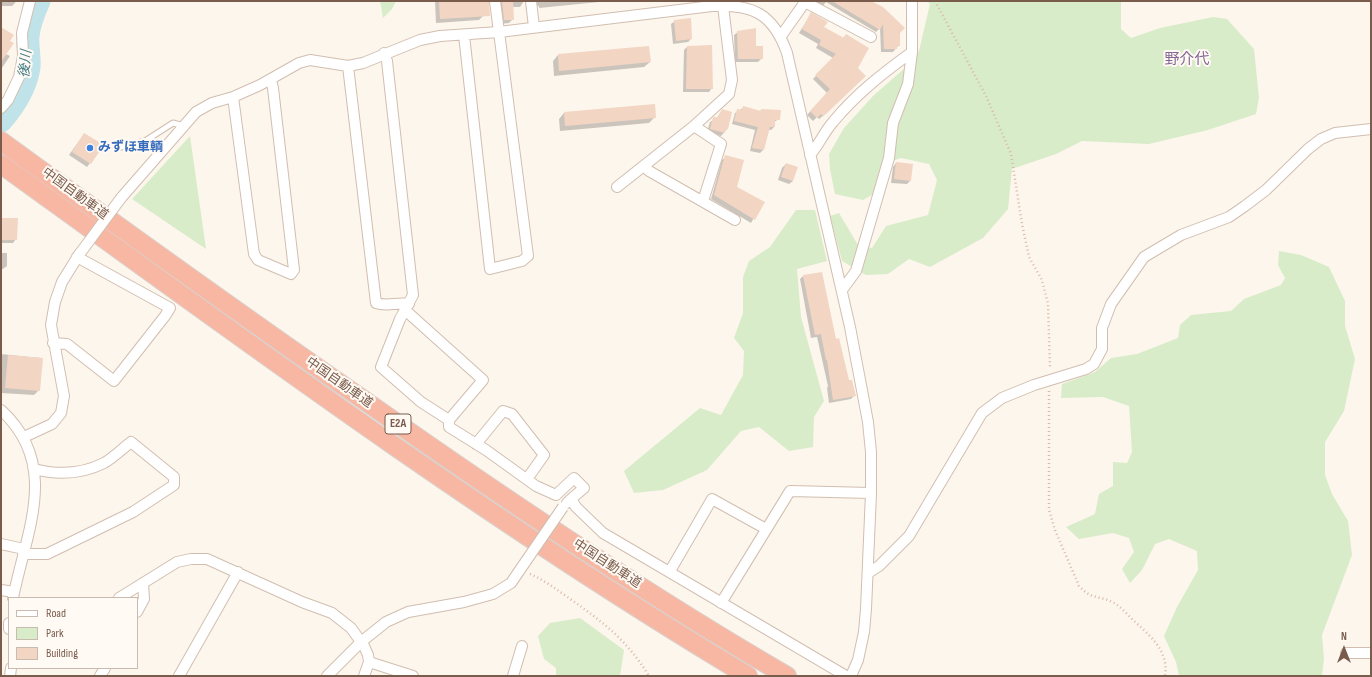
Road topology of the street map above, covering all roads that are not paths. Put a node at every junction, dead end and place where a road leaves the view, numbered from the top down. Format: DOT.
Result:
graph roads {
  1 [pos="30,1"];
  2 [pos="495,1"];
  3 [pos="531,1"];
  4 [pos="912,1"];
  5 [pos="711,4"];
  6 [pos="723,6"];
  7 [pos="534,27"];
  8 [pos="499,32"];
  9 [pos="464,35"];
  10 [pos="781,36"];
  11 [pos="871,37"];
  12 [pos="912,52"];
  13 [pos="384,53"];
  14 [pos="348,66"];
  15 [pos="271,80"];
  16 [pos="233,97"];
  17 [pos="1,108"];
  18 [pos="185,126"];
  19 [pos="694,126"];
  20 [pos="1371,129"];
  21 [pos="1,141"];
  22 [pos="117,148"];
  23 [pos="810,155"];
  24 [pos="1,164"];
  25 [pos="644,166"];
  26 [pos="617,187"];
  27 [pos="703,201"];
  28 [pos="735,220"];
  29 [pos="79,254"];
  30 [pos="842,290"];
  31 [pos="407,307"];
  32 [pos="53,343"];
  33 [pos="1,410"];
  34 [pos="449,420"];
  35 [pos="24,437"];
  36 [pos="476,444"];
  37 [pos="34,469"];
  38 [pos="527,479"];
  39 [pos="871,493"];
  40 [pos="571,499"];
  41 [pos="766,529"];
  42 [pos="1,544"];
  43 [pos="24,551"];
  44 [pos="670,571"];
  45 [pos="238,572"];
  46 [pos="868,573"];
  47 [pos="143,583"];
  48 [pos="1,590"];
  49 [pos="13,595"];
  50 [pos="121,597"];
  51 [pos="721,602"];
  52 [pos="138,610"];
  53 [pos="361,642"];
  54 [pos="522,646"];
  55 [pos="1346,652"];
  56 [pos="1371,653"];
  57 [pos="369,662"];
  58 [pos="179,676"];
  59 [pos="327,676"];
  60 [pos="364,676"];
  61 [pos="413,676"];
  62 [pos="513,676"];
  63 [pos="748,676"];
  64 [pos="787,676"];
  65 [pos="846,676"];
  66 [pos="851,676"];
  1 -- 17 [label="street"];
  2 -- 8 [label="street"];
  3 -- 7 [label="street"];
  4 -- 12 [label="street"];
  5 -- 6 [label="street"];
  5 -- 7 [label="street"];
  6 -- 10 [label="street"];
  6 -- 19 [label="street"];
  7 -- 8 [label="street"];
  8 -- 9 [label="street"];
  8 -- 9 [label="street"];
  9 -- 13 [label="street"];
  10 -- 11 [label="street"];
  10 -- 23 [label="street"];
  12 -- 23 [label="street"];
  12 -- 30 [label="street"];
  13 -- 14 [label="street"];
  13 -- 31 [label="street"];
  14 -- 15 [label="street"];
  14 -- 31 [label="street"];
  15 -- 16 [label="street"];
  15 -- 16 [label="street"];
  16 -- 18 [label="street"];
  18 -- 22 [label="lane"];
  18 -- 29 [label="street, bridge"];
  19 -- 25 [label="street"];
  19 -- 27 [label="street"];
  20 -- 46 [label="street"];
  21 -- 64 [label="highway, 中国自動車道 / E2A"];
  23 -- 30 [label="street"];
  24 -- 63 [label="highway, 中国自動車道 / E2A"];
  25 -- 26 [label="street"];
  25 -- 27 [label="street"];
  27 -- 28 [label="street"];
  29 -- 32 [label="street"];
  29 -- 32 [label="street"];
  30 -- 39 [label="street"];
  31 -- 34 [label="street"];
  31 -- 34 [label="street"];
  32 -- 35 [label="street"];
  33 -- 35 [label="street"];
  34 -- 36 [label="street"];
  35 -- 37 [label="street"];
  36 -- 38 [label="street"];
  36 -- 38 [label="street"];
  37 -- 43 [label="street"];
  37 -- 43 [label="street"];
  38 -- 40 [label="street"];
  39 -- 41 [label="street"];
  39 -- 46 [label="street"];
  40 -- 44 [label="street"];
  40 -- 53 [label="street, bridge"];
  41 -- 44 [label="street"];
  41 -- 51 [label="street"];
  42 -- 43 [label="street"];
  43 -- 49 [label="street"];
  44 -- 51 [label="street"];
  45 -- 47 [label="street"];
  45 -- 53 [label="street"];
  45 -- 58 [label="street"];
  46 -- 66 [label="street"];
  47 -- 50 [label="street"];
  47 -- 52 [label="street"];
  48 -- 49 [label="street"];
  51 -- 65 [label="street"];
  53 -- 57 [label="street"];
  53 -- 59 [label="street"];
  54 -- 62 [label="street"];
  55 -- 56 [label="street"];
  57 -- 60 [label="street"];
  57 -- 61 [label="street"];
}
